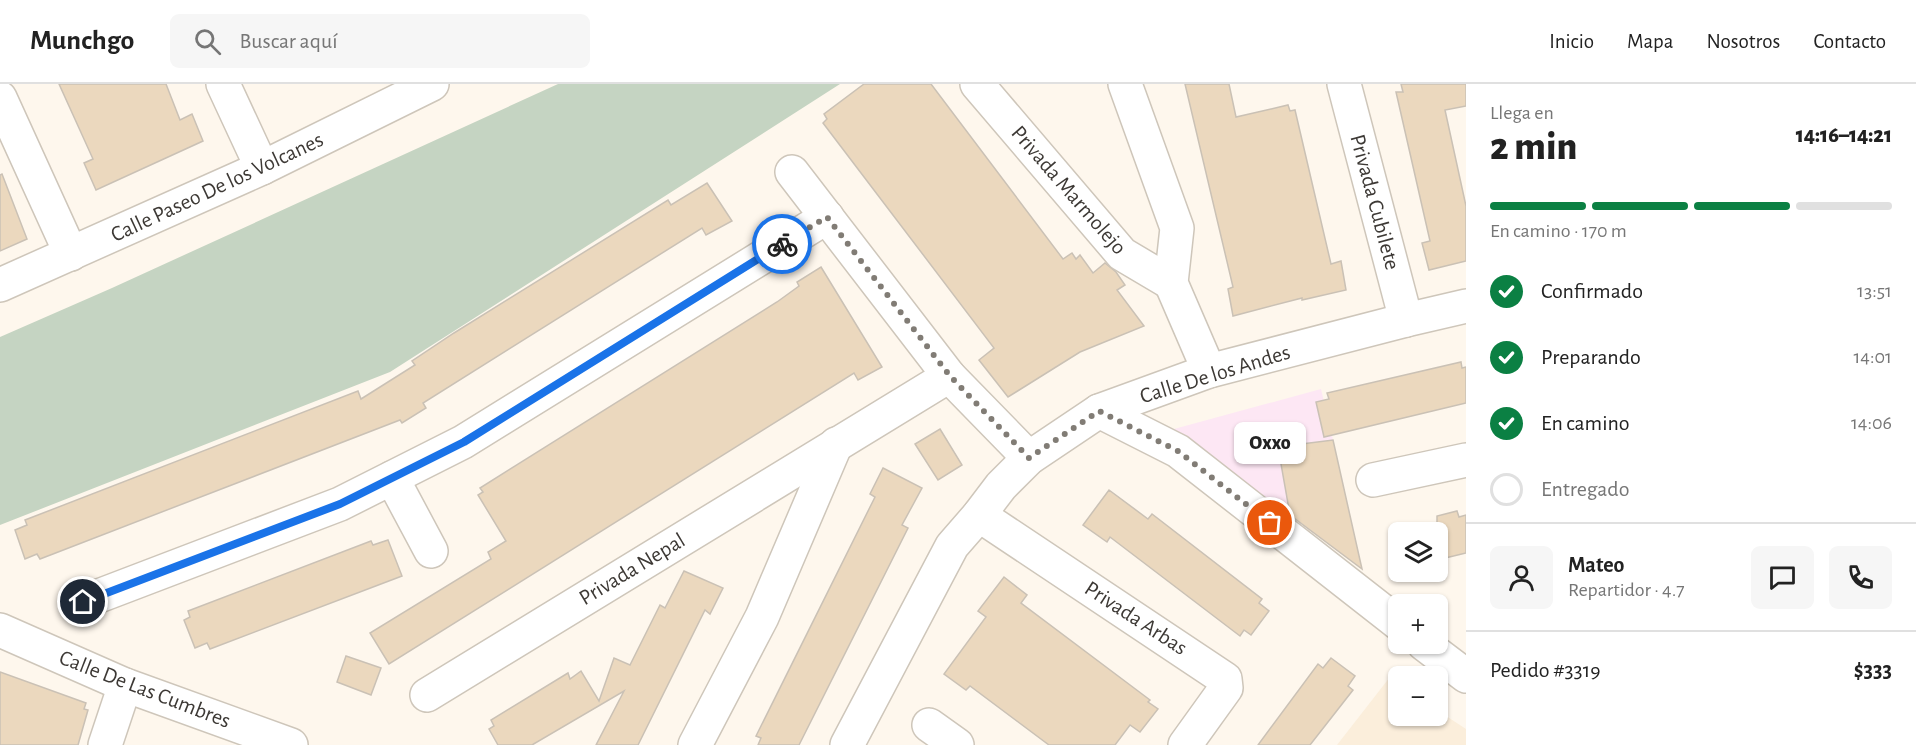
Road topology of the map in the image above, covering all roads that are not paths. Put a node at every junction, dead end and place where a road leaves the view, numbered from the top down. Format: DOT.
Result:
graph roads {
  1 [pos="223,84"];
  2 [pos="432,84"];
  3 [pos="976,84"];
  4 [pos="1125,84"];
  5 [pos="1344,84"];
  6 [pos="0,98"];
  7 [pos="262,168"];
  8 [pos="792,172"];
  9 [pos="827,217"];
  10 [pos="71,254"];
  11 [pos="1171,283"];
  12 [pos="0,285"];
  13 [pos="1466,306"];
  14 [pos="1406,320"];
  15 [pos="1209,371"];
  16 [pos="950,376"];
  17 [pos="1099,411"];
  18 [pos="836,444"];
  19 [pos="1029,458"];
  20 [pos="1466,460"];
  21 [pos="392,478"];
  22 [pos="1373,480"];
  23 [pos="980,515"];
  24 [pos="431,551"];
  25 [pos="83,602"];
  26 [pos="1388,615"];
  27 [pos="0,630"];
  28 [pos="1437,654"];
  29 [pos="1466,676"];
  30 [pos="125,685"];
  31 [pos="427,694"];
  32 [pos="929,725"];
  33 [pos="105,745"];
  34 [pos="291,745"];
  35 [pos="695,745"];
  36 [pos="848,745"];
  37 [pos="957,745"];
  38 [pos="1185,745"];
  1 -- 7 [label="street"];
  2 -- 7 [label="street, Calle Paseo De los Volcanes"];
  3 -- 11 [label="street, Privada Marmolejo"];
  4 -- 11 [label="street"];
  5 -- 14 [label="street, Privada Cubilete"];
  6 -- 10 [label="street"];
  7 -- 10 [label="street, Calle Paseo De los Volcanes"];
  8 -- 9 [label="street"];
  9 -- 16 [label="street"];
  9 -- 21 [label="street"];
  10 -- 12 [label="street, Calle Paseo De los Volcanes"];
  11 -- 15 [label="street"];
  13 -- 14 [label="street, Calle De los Andes"];
  14 -- 15 [label="street, Calle De los Andes"];
  15 -- 17 [label="street, Calle De los Andes"];
  16 -- 18 [label="street, Privada Nepal"];
  16 -- 19 [label="street"];
  17 -- 19 [label="street, Calle De los Andes"];
  17 -- 26 [label="street"];
  18 -- 31 [label="street, Privada Nepal"];
  18 -- 35 [label="street"];
  19 -- 23 [label="street, Calle De los Andes"];
  20 -- 22 [label="street"];
  21 -- 24 [label="street"];
  21 -- 25 [label="street"];
  23 -- 36 [label="street, Calle De los Andes"];
  23 -- 38 [label="street, Privada Arbas"];
  27 -- 30 [label="street, Calle De Las Cumbres"];
  28 -- 29 [label="street"];
  30 -- 33 [label="street"];
  30 -- 34 [label="street, Calle De Las Cumbres"];
  32 -- 37 [label="street"];
}
